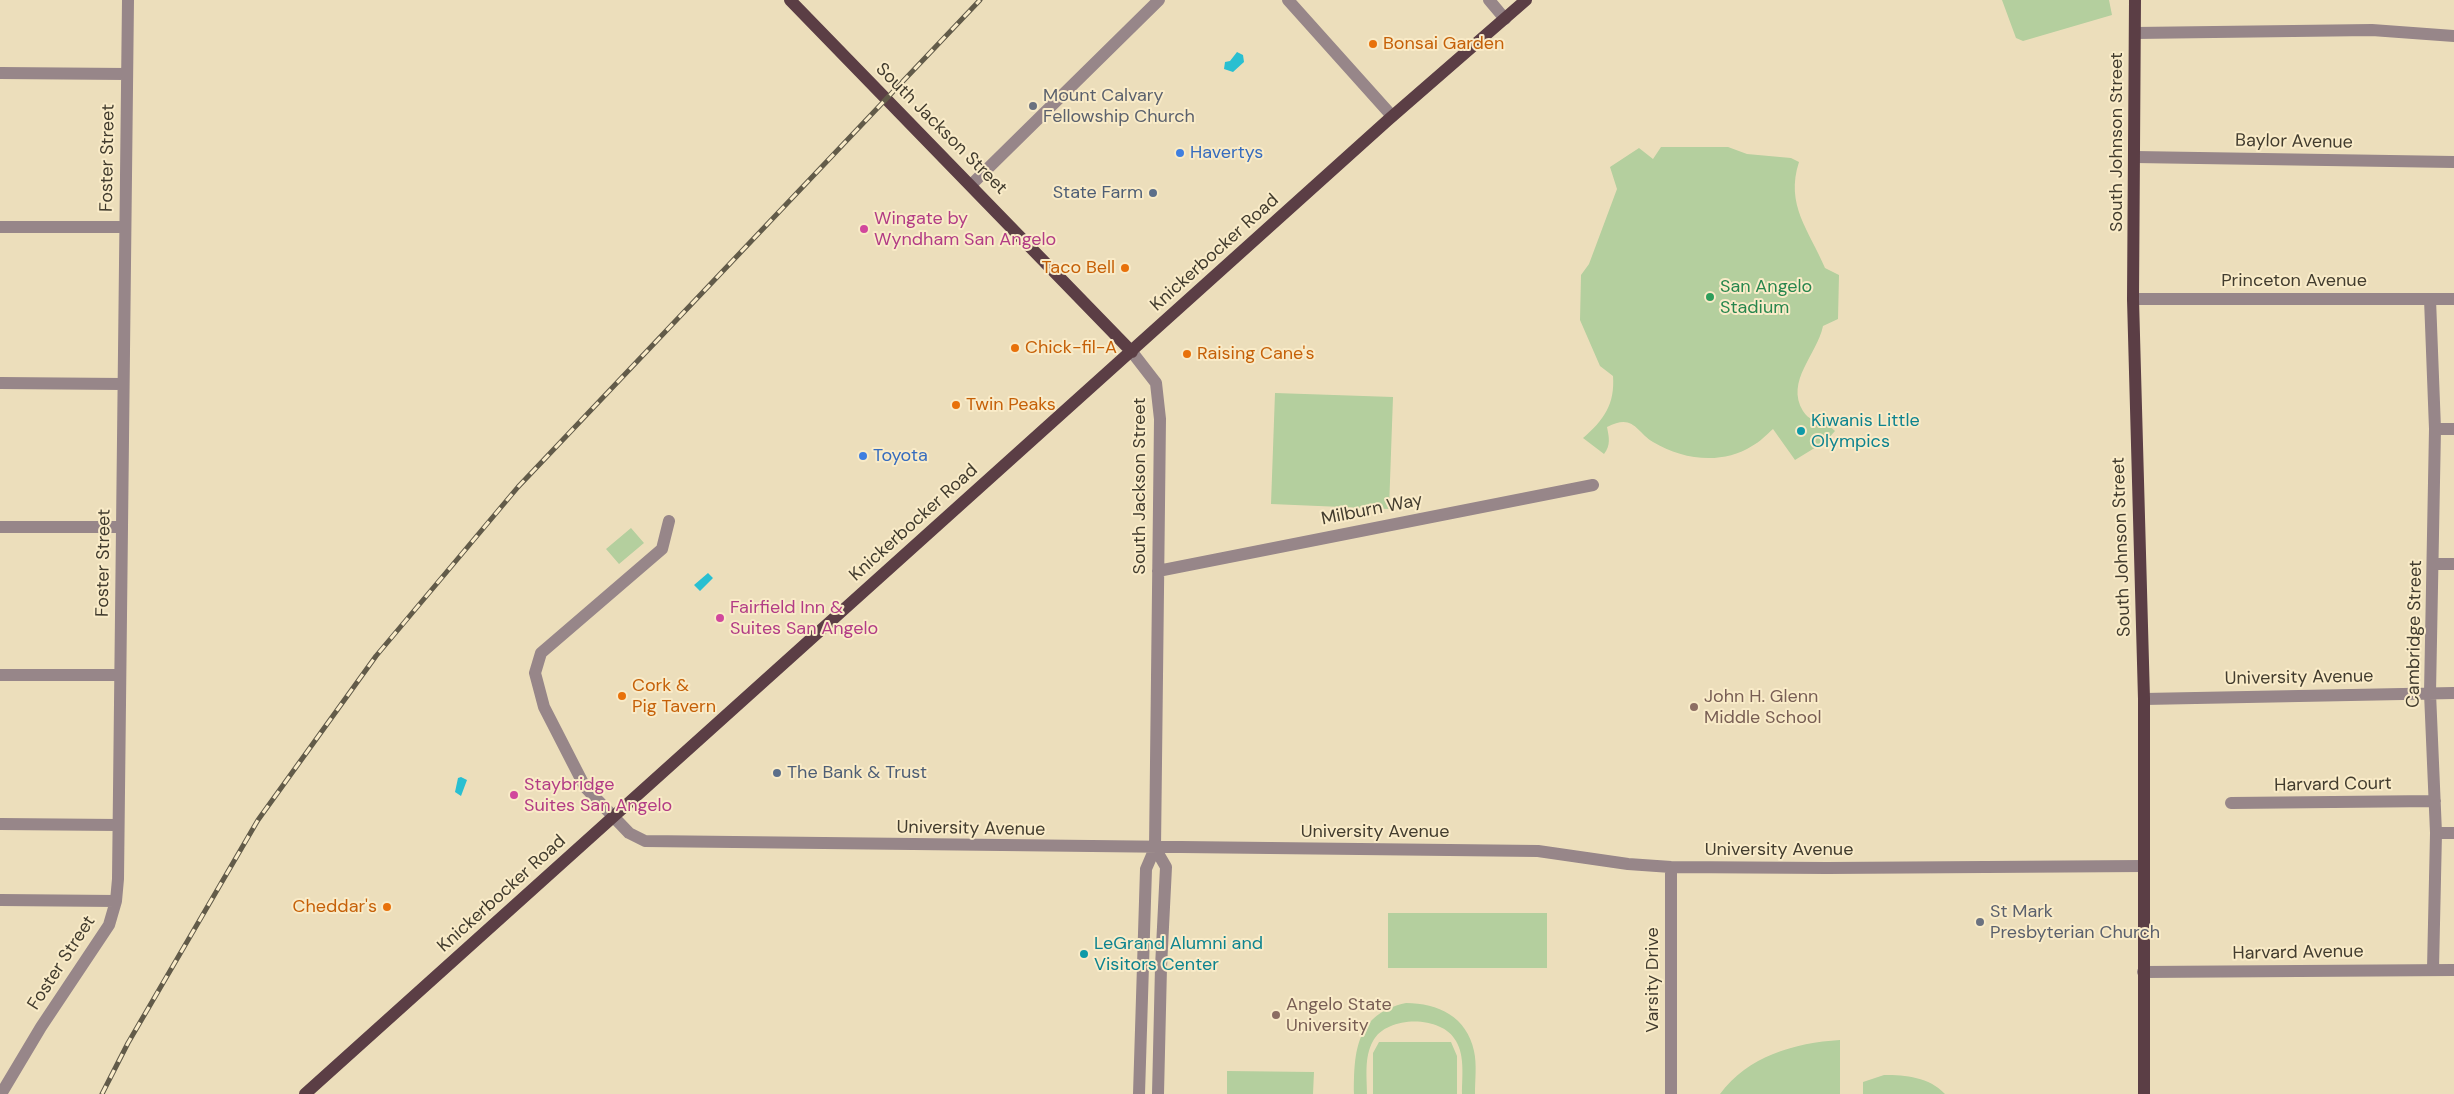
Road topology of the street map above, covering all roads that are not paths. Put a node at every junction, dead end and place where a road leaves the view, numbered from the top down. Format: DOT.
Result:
graph roads {
  1 [pos="128,0"];
  2 [pos="790,0"];
  3 [pos="1159,0"];
  4 [pos="1288,0"];
  5 [pos="1489,0"];
  6 [pos="1526,0"];
  7 [pos="2135,0"];
  8 [pos="1505,19"];
  9 [pos="2135,33"];
  10 [pos="2454,36"];
  11 [pos="0,73"];
  12 [pos="127,74"];
  13 [pos="1392,116"];
  14 [pos="2134,157"];
  15 [pos="2454,162"];
  16 [pos="972,184"];
  17 [pos="0,227"];
  18 [pos="125,227"];
  19 [pos="2454,298"];
  20 [pos="2133,299"];
  21 [pos="2430,299"];
  22 [pos="1132,352"];
  23 [pos="0,383"];
  24 [pos="123,384"];
  25 [pos="2435,429"];
  26 [pos="2454,429"];
  27 [pos="1593,485"];
  28 [pos="669,521"];
  29 [pos="0,527"];
  30 [pos="122,527"];
  31 [pos="2434,564"];
  32 [pos="2454,564"];
  33 [pos="1158,571"];
  34 [pos="0,675"];
  35 [pos="120,675"];
  36 [pos="2430,693"];
  37 [pos="2454,693"];
  38 [pos="2144,699"];
  39 [pos="2434,801"];
  40 [pos="2231,803"];
  41 [pos="614,818"];
  42 [pos="0,824"];
  43 [pos="118,825"];
  44 [pos="2436,833"];
  45 [pos="2454,833"];
  46 [pos="1155,848"];
  47 [pos="2144,866"];
  48 [pos="1671,867"];
  49 [pos="0,900"];
  50 [pos="116,901"];
  51 [pos="2434,969"];
  52 [pos="2454,970"];
  53 [pos="2143,972"];
  54 [pos="1,1094"];
  55 [pos="304,1094"];
  56 [pos="1139,1094"];
  57 [pos="1158,1094"];
  58 [pos="1671,1094"];
  59 [pos="2144,1094"];
  1 -- 12 [label="street, Foster Street"];
  2 -- 16 [label="main road, South Jackson Street"];
  3 -- 16 [label="street"];
  4 -- 13 [label="street"];
  5 -- 8 [label="street"];
  6 -- 8 [label="main road, Knickerbocker Road"];
  7 -- 9 [label="main road, South Johnson Street"];
  8 -- 13 [label="main road, Knickerbocker Road"];
  9 -- 10 [label="street"];
  9 -- 14 [label="main road, South Johnson Street"];
  11 -- 12 [label="street"];
  12 -- 18 [label="street, Foster Street"];
  13 -- 22 [label="main road, Knickerbocker Road"];
  14 -- 15 [label="street, Baylor Avenue"];
  14 -- 20 [label="main road, South Johnson Street"];
  16 -- 22 [label="main road, South Jackson Street"];
  17 -- 18 [label="street"];
  18 -- 24 [label="street, Foster Street"];
  19 -- 21 [label="street, Princeton Avenue"];
  20 -- 21 [label="street, Princeton Avenue"];
  20 -- 38 [label="main road, South Johnson Street"];
  21 -- 25 [label="street, Cambridge Street"];
  22 -- 33 [label="street, South Jackson Street"];
  22 -- 41 [label="main road, Knickerbocker Road"];
  23 -- 24 [label="street"];
  24 -- 30 [label="street, Foster Street"];
  25 -- 26 [label="street"];
  25 -- 31 [label="street, Cambridge Street"];
  27 -- 33 [label="street, Milburn Way"];
  28 -- 41 [label="street, University Avenue"];
  29 -- 30 [label="street"];
  30 -- 35 [label="street, Foster Street"];
  31 -- 32 [label="street"];
  31 -- 36 [label="street, Cambridge Street"];
  33 -- 46 [label="street, South Jackson Street"];
  34 -- 35 [label="street"];
  35 -- 43 [label="street, Foster Street"];
  36 -- 37 [label="street, University Avenue"];
  36 -- 38 [label="street, University Avenue"];
  36 -- 39 [label="street, Cambridge Street"];
  38 -- 47 [label="main road, South Johnson Street"];
  39 -- 40 [label="street, Harvard Court"];
  39 -- 44 [label="street, Cambridge Street"];
  41 -- 46 [label="street, University Avenue"];
  41 -- 55 [label="main road, Knickerbocker Road"];
  42 -- 43 [label="street"];
  43 -- 50 [label="street, Foster Street"];
  44 -- 45 [label="street"];
  44 -- 51 [label="street, Cambridge Street"];
  46 -- 48 [label="street, University Avenue"];
  46 -- 56 [label="street, South Jackson Street"];
  46 -- 57 [label="street, South Jackson Street"];
  47 -- 48 [label="street, University Avenue"];
  47 -- 53 [label="main road, South Johnson Street"];
  48 -- 58 [label="street, Varsity Drive"];
  49 -- 50 [label="street"];
  50 -- 54 [label="street, Foster Street"];
  51 -- 52 [label="street, Harvard Avenue"];
  51 -- 53 [label="street, Harvard Avenue"];
  53 -- 59 [label="main road, South Johnson Street"];
}
